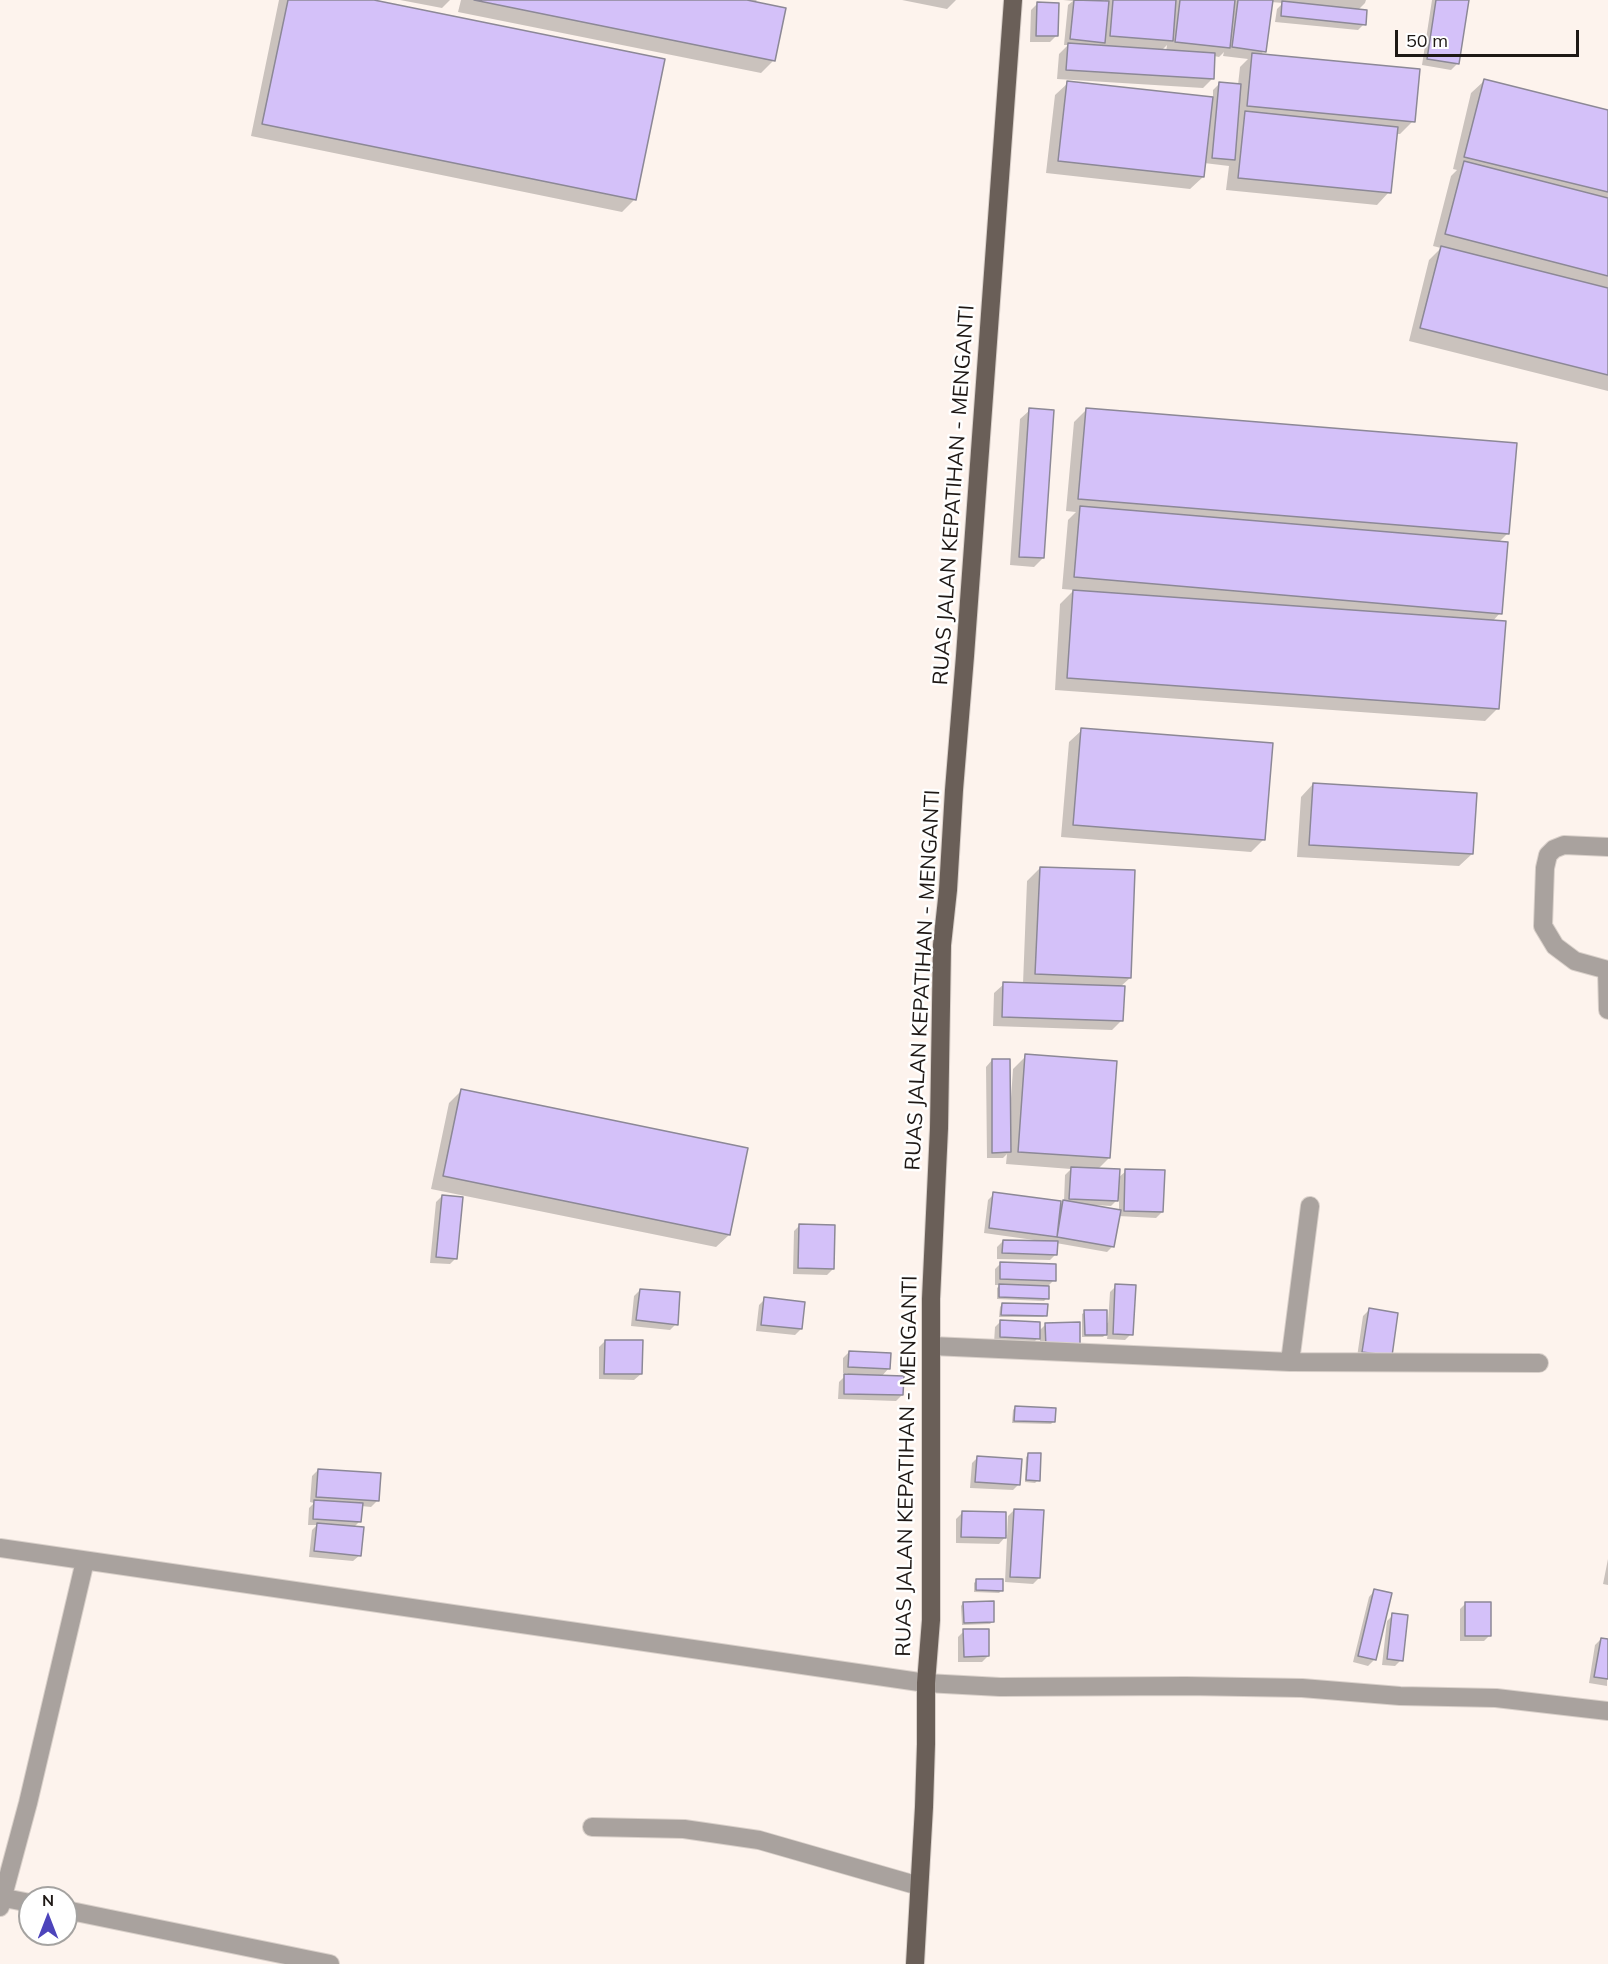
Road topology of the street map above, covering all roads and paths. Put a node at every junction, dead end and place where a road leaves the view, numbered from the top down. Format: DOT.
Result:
graph roads {
  1 [pos="1013,0"];
  2 [pos="1608,847"];
  3 [pos="1607,970"];
  4 [pos="1608,1010"];
  5 [pos="1310,1206"];
  6 [pos="932,1346"];
  7 [pos="1290,1362"];
  8 [pos="1539,1363"];
  9 [pos="0,1548"];
  10 [pos="85,1561"];
  11 [pos="926,1683"];
  12 [pos="1608,1711"];
  13 [pos="592,1827"];
  14 [pos="919,1886"];
  15 [pos="1,1900"];
  16 [pos="18,1902"];
  17 [pos="78,1912"];
  18 [pos="330,1964"];
  19 [pos="915,1964"];
  1 -- 6 [label="main road, RUAS JALAN KEPATIHAN - MENGANTI"];
  2 -- 3 [label="street"];
  3 -- 4 [label="street"];
  5 -- 7 [label="street"];
  6 -- 7 [label="street"];
  6 -- 11 [label="main road, RUAS JALAN KEPATIHAN - MENGANTI"];
  7 -- 8 [label="street"];
  9 -- 10 [label="street"];
  10 -- 11 [label="street"];
  10 -- 15 [label="street"];
  11 -- 12 [label="street"];
  11 -- 14 [label="main road, RUAS JALAN KEPATIHAN - MENGANTI"];
  13 -- 14 [label="street"];
  14 -- 19 [label="main road, RUAS JALAN KEPATIHAN - MENGANTI"];
  15 -- 16 [label="street"];
  17 -- 18 [label="street"];
}
